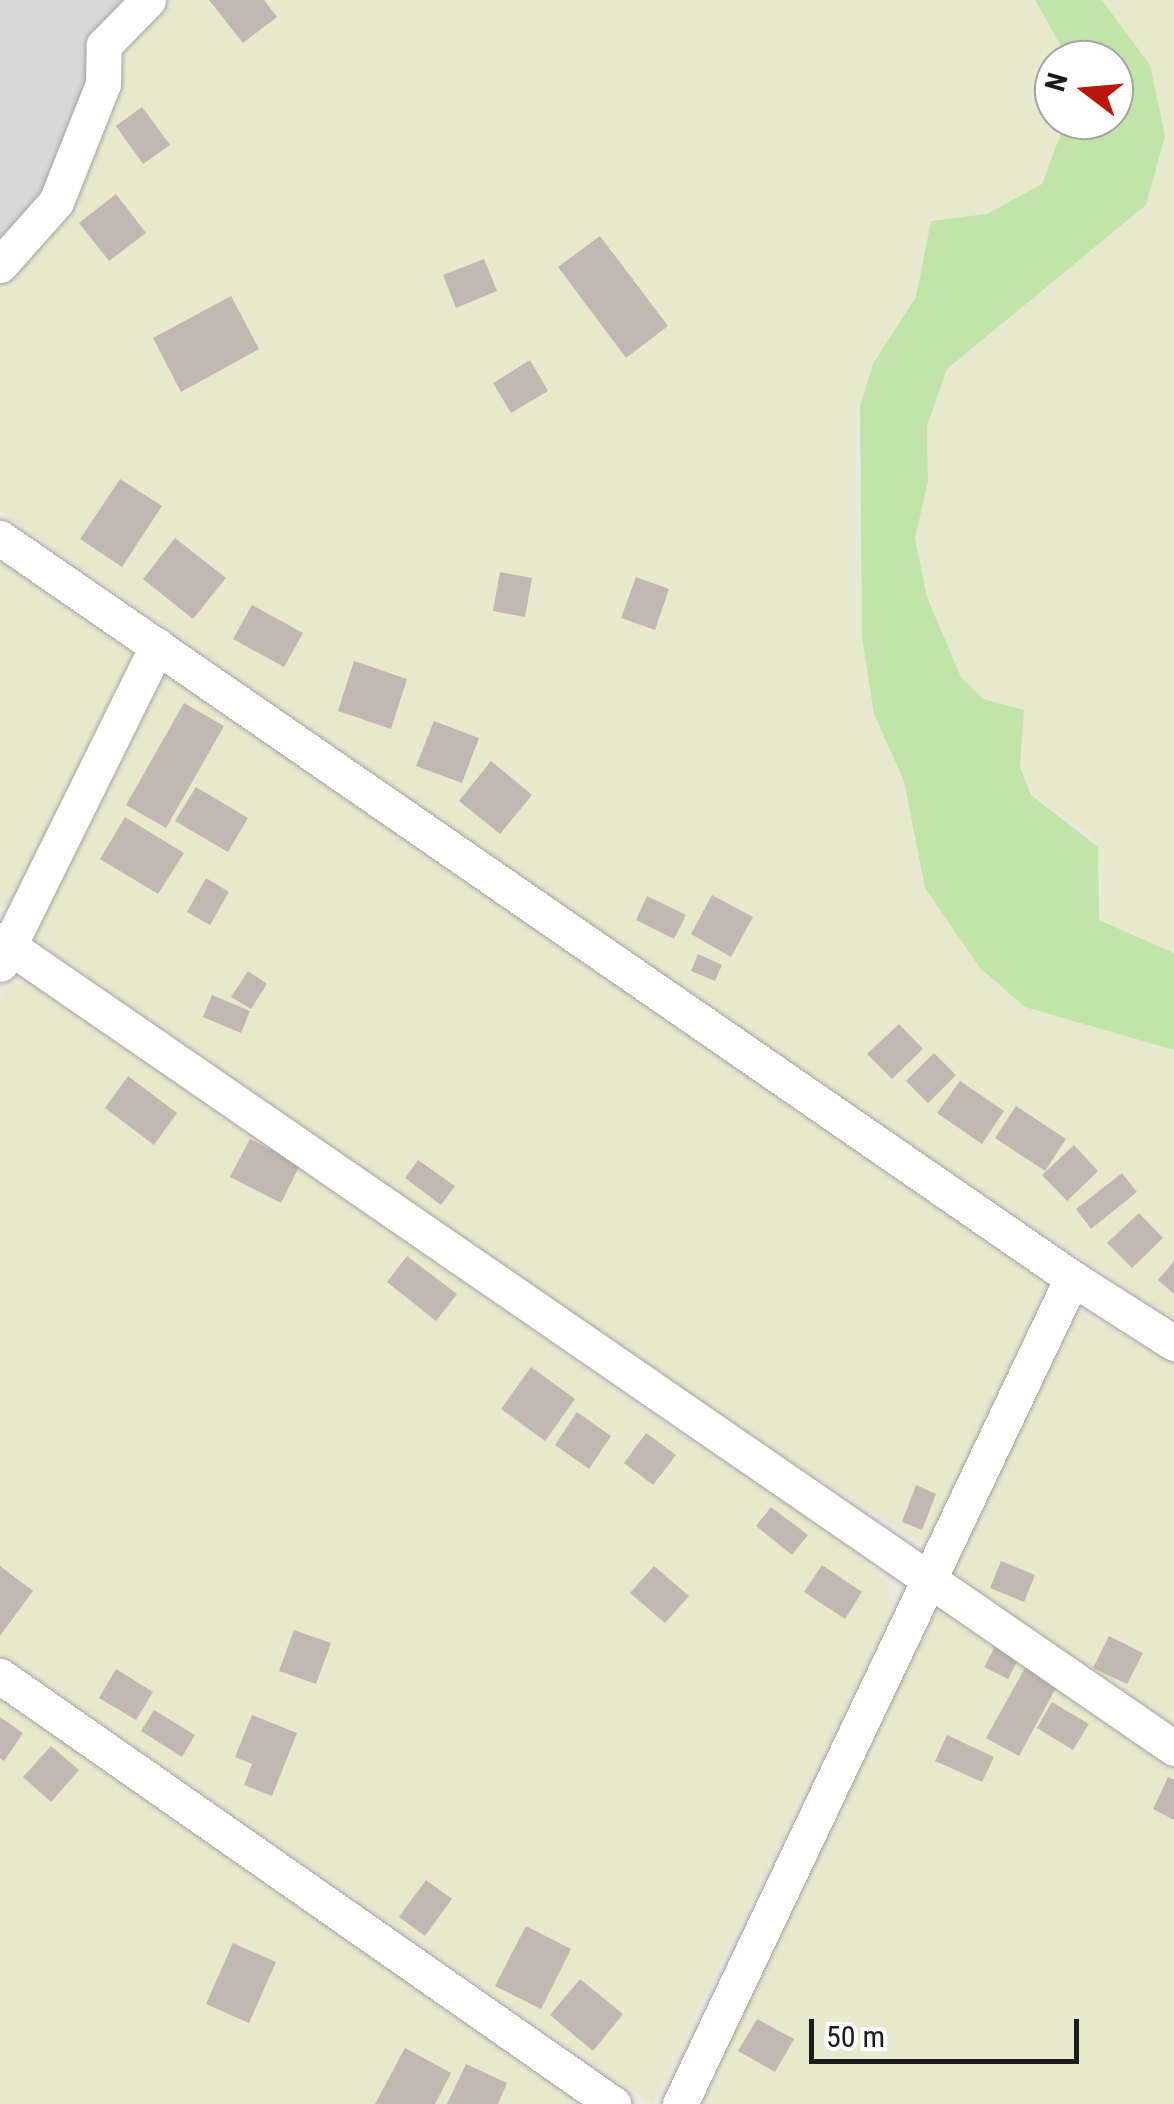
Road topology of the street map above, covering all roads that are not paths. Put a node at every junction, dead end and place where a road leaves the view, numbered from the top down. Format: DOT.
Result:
graph roads {
  1 [pos="148,0"];
  2 [pos="0,265"];
  3 [pos="0,538"];
  4 [pos="157,646"];
  5 [pos="3,950"];
  6 [pos="1072,1278"];
  7 [pos="1174,1343"];
  8 [pos="929,1573"];
  9 [pos="0,1676"];
  10 [pos="1174,1748"];
  11 [pos="613,2104"];
  12 [pos="680,2104"];
  1 -- 2 [label="street"];
  3 -- 4 [label="street"];
  4 -- 5 [label="street"];
  4 -- 6 [label="street"];
  5 -- 8 [label="street"];
  6 -- 7 [label="street"];
  6 -- 8 [label="street"];
  8 -- 10 [label="street"];
  8 -- 12 [label="street"];
  9 -- 11 [label="street"];
}
